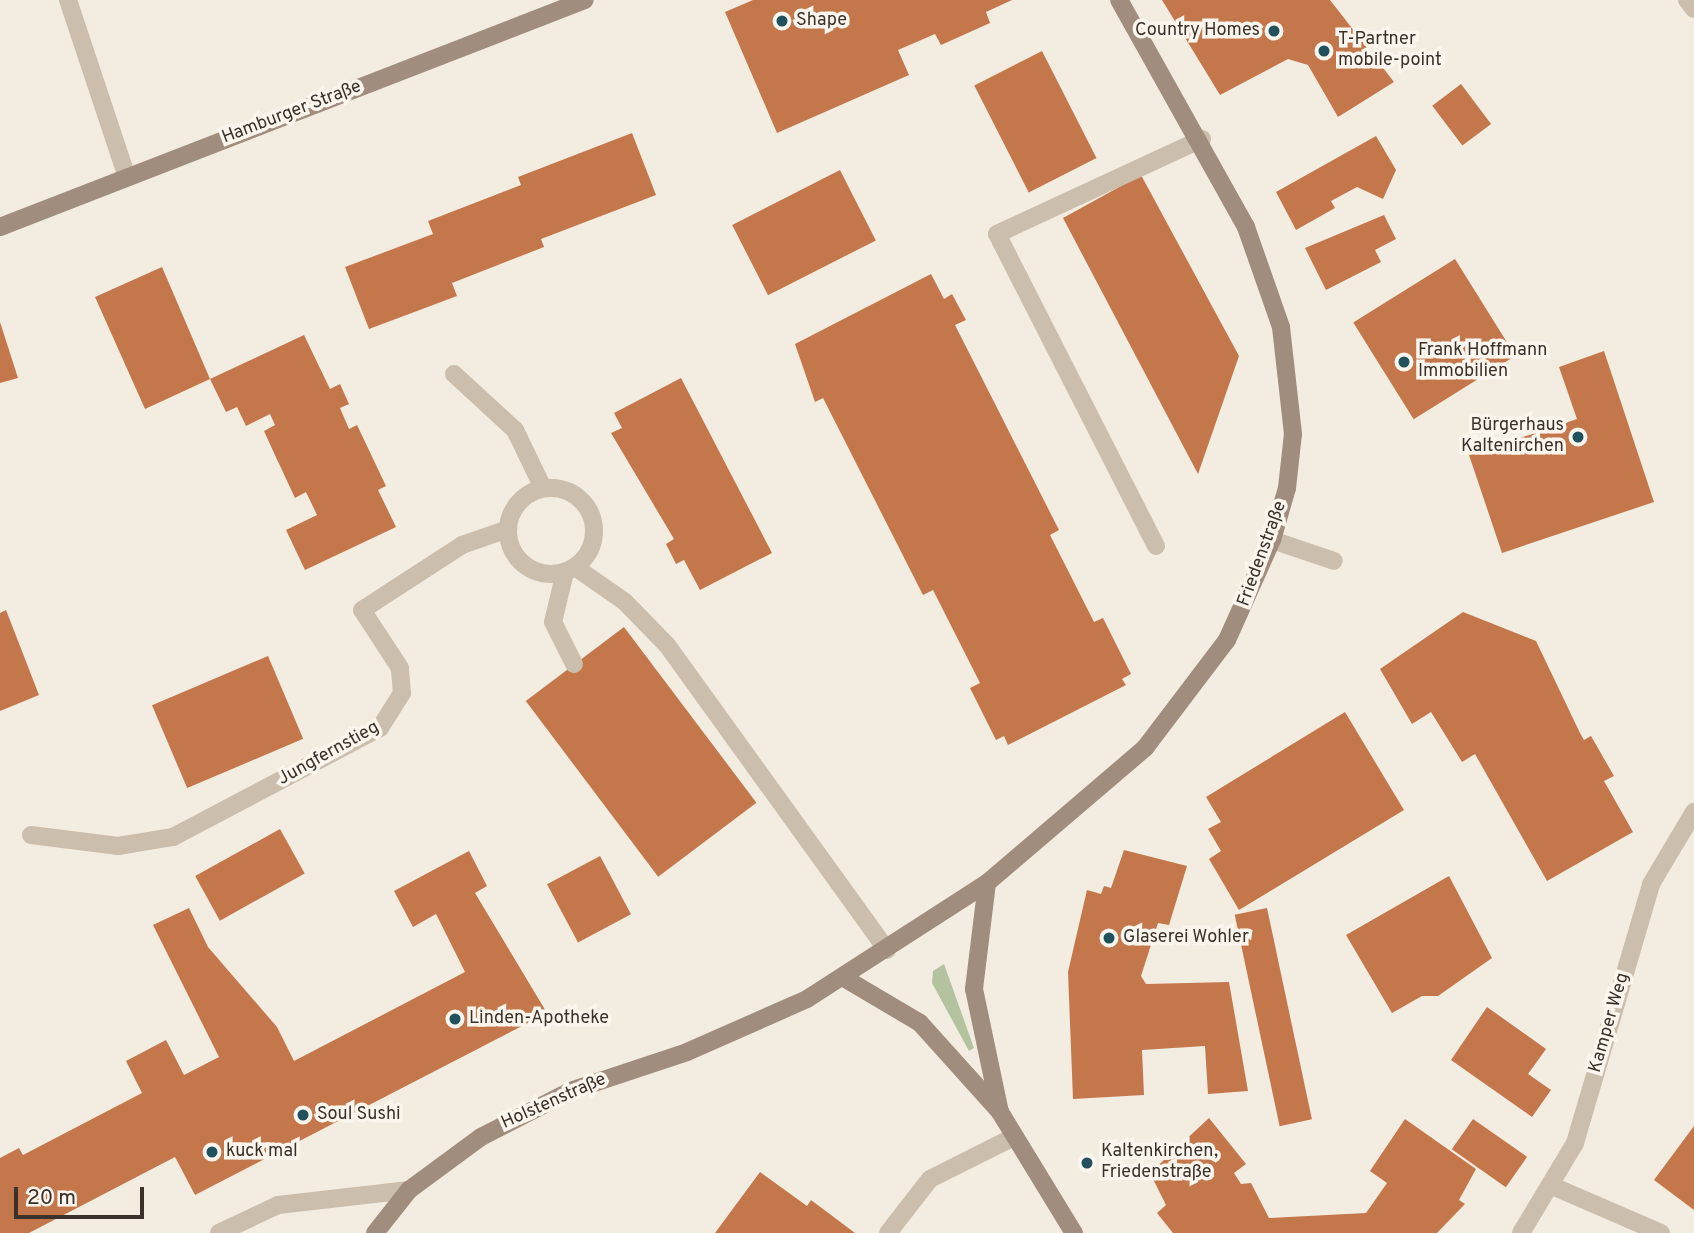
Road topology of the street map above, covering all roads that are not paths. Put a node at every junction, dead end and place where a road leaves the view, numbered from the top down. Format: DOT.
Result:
graph roads {
  1 [pos="68,0"];
  2 [pos="584,0"];
  3 [pos="1119,0"];
  4 [pos="1687,0"];
  5 [pos="1694,9"];
  6 [pos="1202,139"];
  7 [pos="127,177"];
  8 [pos="0,227"];
  9 [pos="454,373"];
  10 [pos="543,488"];
  11 [pos="508,529"];
  12 [pos="1272,540"];
  13 [pos="1156,546"];
  14 [pos="1334,561"];
  15 [pos="570,569"];
  16 [pos="574,664"];
  17 [pos="1694,812"];
  18 [pos="31,835"];
  19 [pos="987,883"];
  20 [pos="887,950"];
  21 [pos="844,978"];
  22 [pos="1000,1112"];
  23 [pos="1014,1137"];
  24 [pos="1550,1185"];
  25 [pos="409,1190"];
  26 [pos="219,1233"];
  27 [pos="375,1233"];
  28 [pos="888,1233"];
  29 [pos="1074,1233"];
  30 [pos="1521,1233"];
  31 [pos="1661,1233"];
  1 -- 7 [label="street"];
  2 -- 7 [label="main road, Hamburger Straße"];
  3 -- 6 [label="main road, Friedenstraße"];
  4 -- 5 [label="street"];
  6 -- 12 [label="main road, Friedenstraße"];
  6 -- 13 [label="street"];
  7 -- 8 [label="main road, Hamburger Straße"];
  9 -- 10 [label="street"];
  10 -- 11 [label="street"];
  10 -- 15 [label="street"];
  11 -- 15 [label="street"];
  11 -- 18 [label="street, Jungfernstieg"];
  12 -- 14 [label="street"];
  12 -- 19 [label="main road, Friedenstraße"];
  15 -- 16 [label="street"];
  15 -- 20 [label="street"];
  17 -- 24 [label="street, Kamper Weg"];
  19 -- 20 [label="main road, Friedenstraße"];
  19 -- 22 [label="main road"];
  20 -- 21 [label="main road, Holstenstraße"];
  21 -- 22 [label="main road"];
  21 -- 25 [label="main road, Holstenstraße"];
  22 -- 23 [label="main road"];
  23 -- 28 [label="street"];
  23 -- 29 [label="main road"];
  24 -- 30 [label="street, Kamper Weg"];
  24 -- 31 [label="street"];
  25 -- 26 [label="street"];
  25 -- 27 [label="main road, Holstenstraße"];
}
